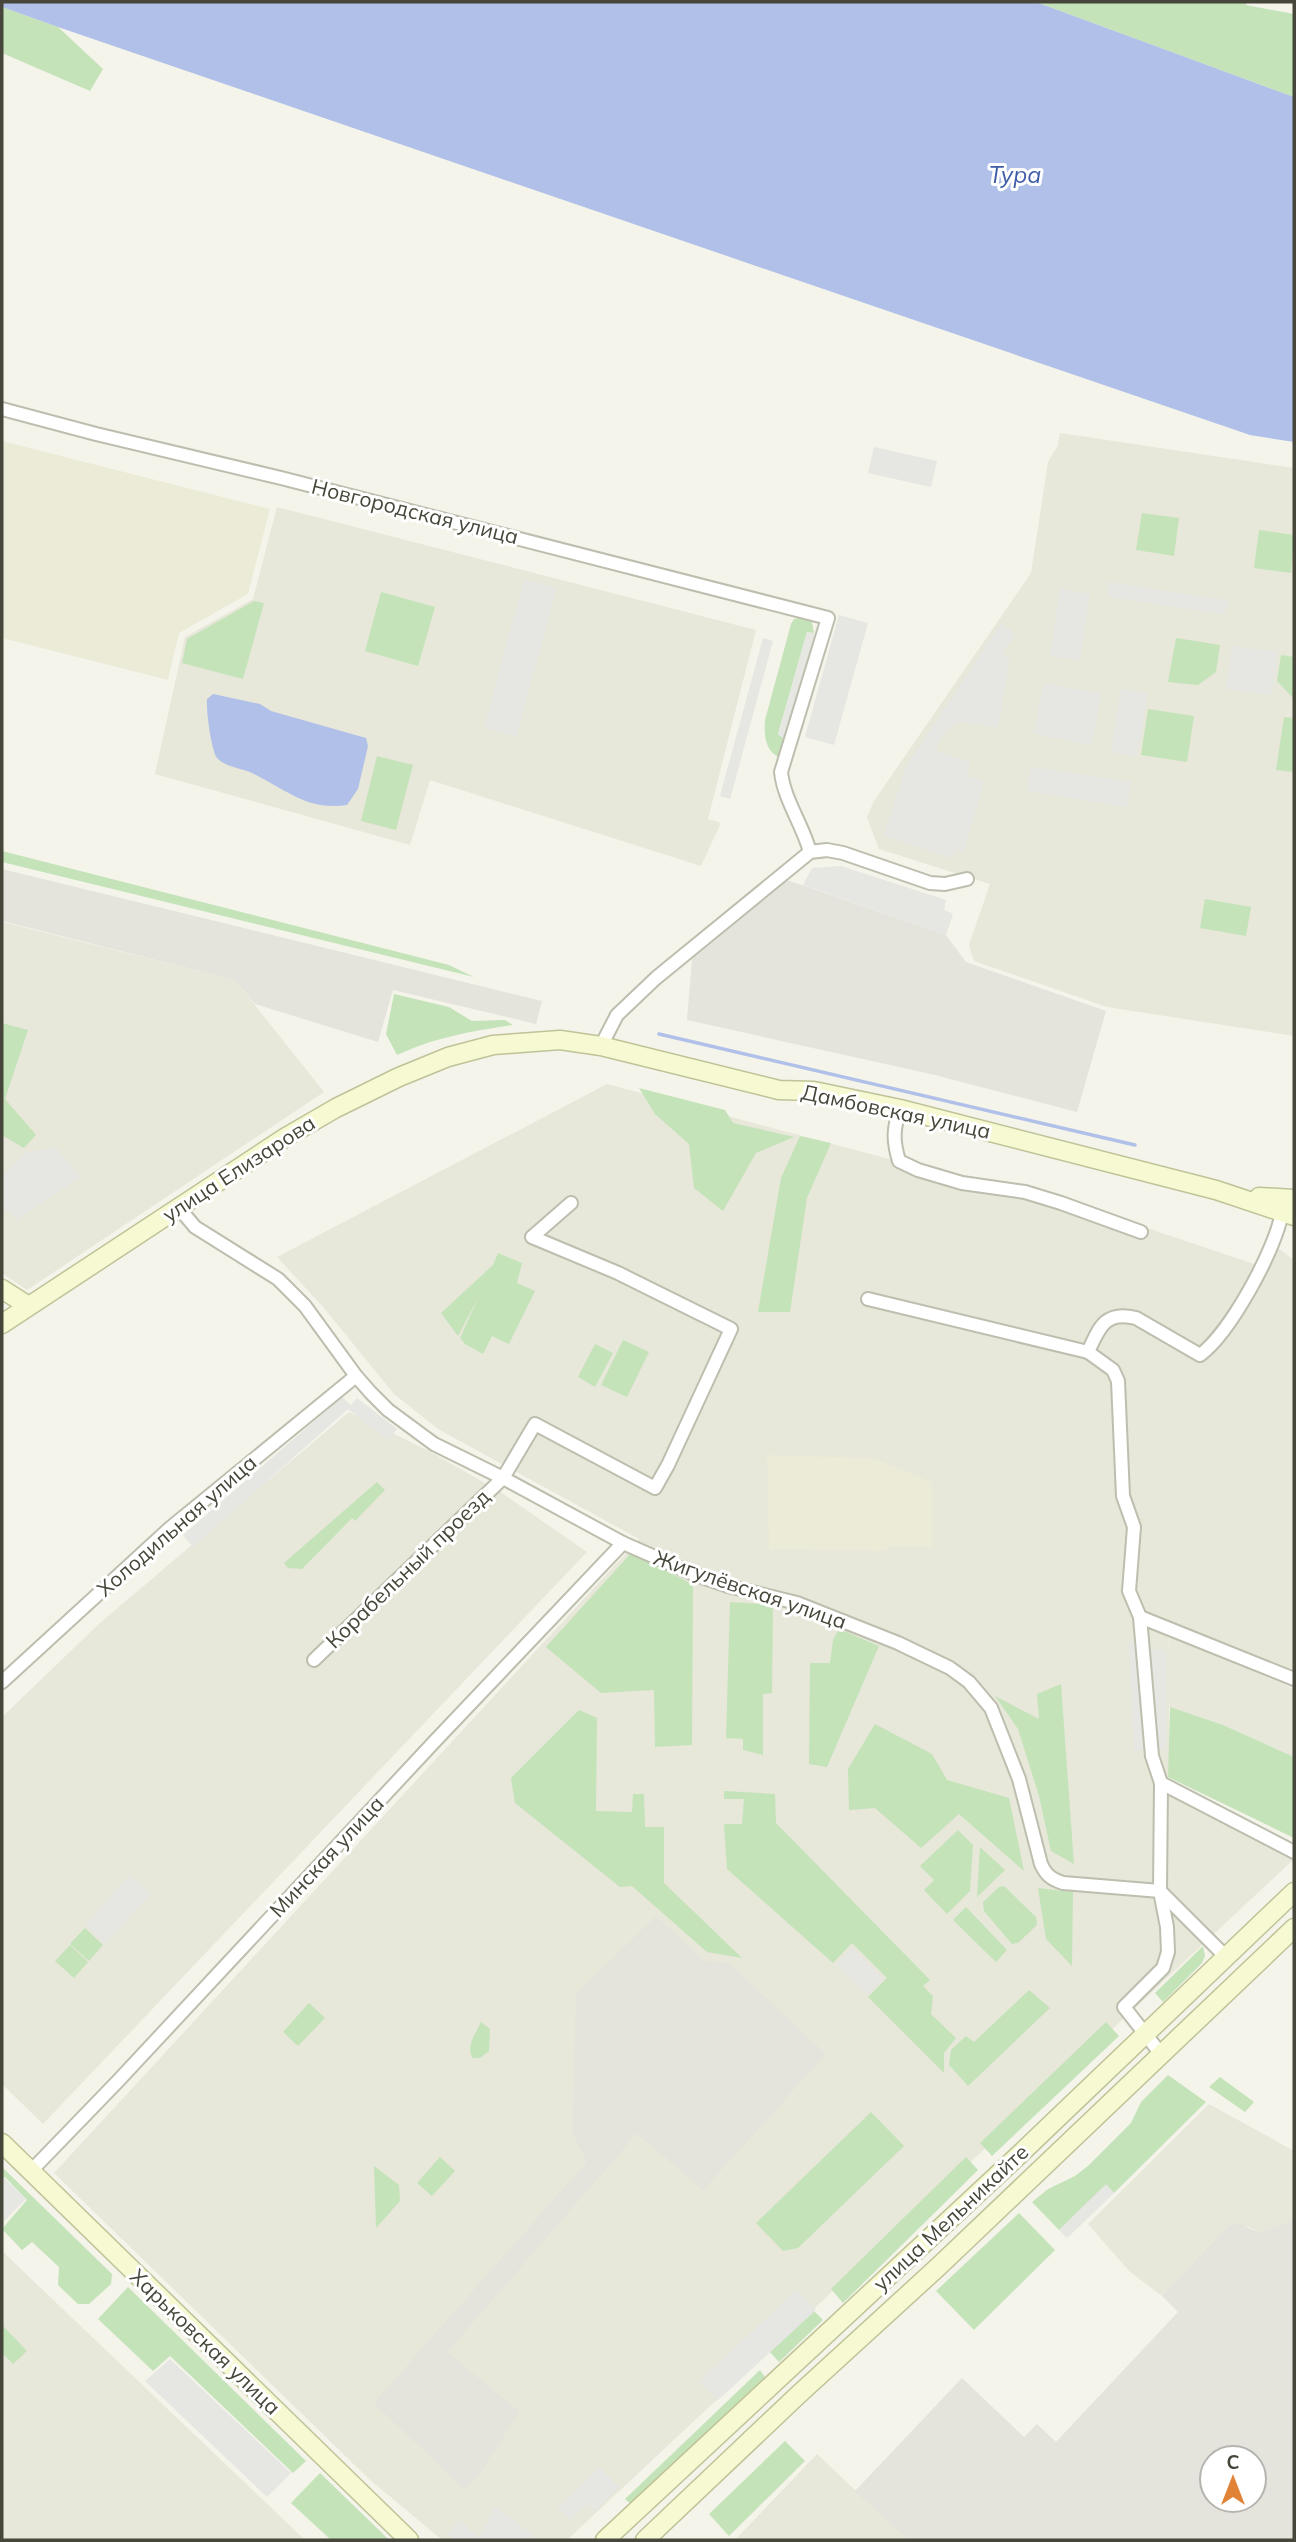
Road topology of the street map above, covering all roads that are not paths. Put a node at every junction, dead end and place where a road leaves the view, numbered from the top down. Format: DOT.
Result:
graph roads {
  1 [pos="2,409"];
  2 [pos="810,852"];
  3 [pos="967,879"];
  4 [pos="492,1045"];
  5 [pos="601,1046"];
  6 [pos="900,1109"];
  7 [pos="571,1203"];
  8 [pos="179,1208"];
  9 [pos="1290,1209"];
  10 [pos="1141,1232"];
  11 [pos="2,1289"];
  12 [pos="868,1299"];
  13 [pos="27,1306"];
  14 [pos="2,1324"];
  15 [pos="1087,1352"];
  16 [pos="356,1376"];
  17 [pos="503,1478"];
  18 [pos="623,1543"];
  19 [pos="1140,1617"];
  20 [pos="314,1660"];
  21 [pos="1294,1679"];
  22 [pos="2,1682"];
  23 [pos="1161,1783"];
  24 [pos="1294,1852"];
  25 [pos="1160,1891"];
  26 [pos="1293,1893"];
  27 [pos="1294,1912"];
  28 [pos="1294,1928"];
  29 [pos="1226,1957"];
  30 [pos="1145,2034"];
  31 [pos="1161,2054"];
  32 [pos="2,2143"];
  33 [pos="31,2171"];
  34 [pos="409,2540"];
  35 [pos="605,2540"];
  36 [pos="645,2540"];
  1 -- 2 [label="street, Новгородская улица"];
  2 -- 3 [label="street"];
  2 -- 5 [label="street"];
  4 -- 5 [label="street, Дамбовская улица"];
  4 -- 8 [label="street, улица Елизарова"];
  5 -- 6 [label="street, Дамбовская улица"];
  6 -- 9 [label="street, Дамбовская улица"];
  6 -- 10 [label="street"];
  7 -- 17 [label="street, Корабельный проезд"];
  8 -- 13 [label="street, улица Елизарова"];
  8 -- 16 [label="street, Жигулёвская улица"];
  9 -- 15 [label="street"];
  11 -- 13 [label="street"];
  12 -- 15 [label="street"];
  13 -- 14 [label="street, улица Елизарова"];
  15 -- 19 [label="street"];
  16 -- 17 [label="street, Жигулёвская улица"];
  16 -- 22 [label="street, Холодильная улица"];
  17 -- 18 [label="street, Жигулёвская улица"];
  17 -- 20 [label="street, Корабельный проезд"];
  18 -- 25 [label="street, Жигулёвская улица"];
  18 -- 33 [label="street, Минская улица"];
  19 -- 21 [label="street"];
  19 -- 23 [label="street"];
  23 -- 24 [label="street"];
  23 -- 25 [label="street"];
  25 -- 29 [label="street"];
  25 -- 30 [label="street"];
  26 -- 27 [label="street"];
  26 -- 29 [label="street, улица Мельникайте"];
  28 -- 31 [label="street, улица Мельникайте"];
  29 -- 30 [label="street, улица Мельникайте"];
  30 -- 31 [label="street"];
  30 -- 35 [label="street, улица Мельникайте"];
  31 -- 36 [label="street, улица Мельникайте"];
  32 -- 33 [label="street, Харьковская улица"];
  33 -- 34 [label="street, Харьковская улица"];
}
